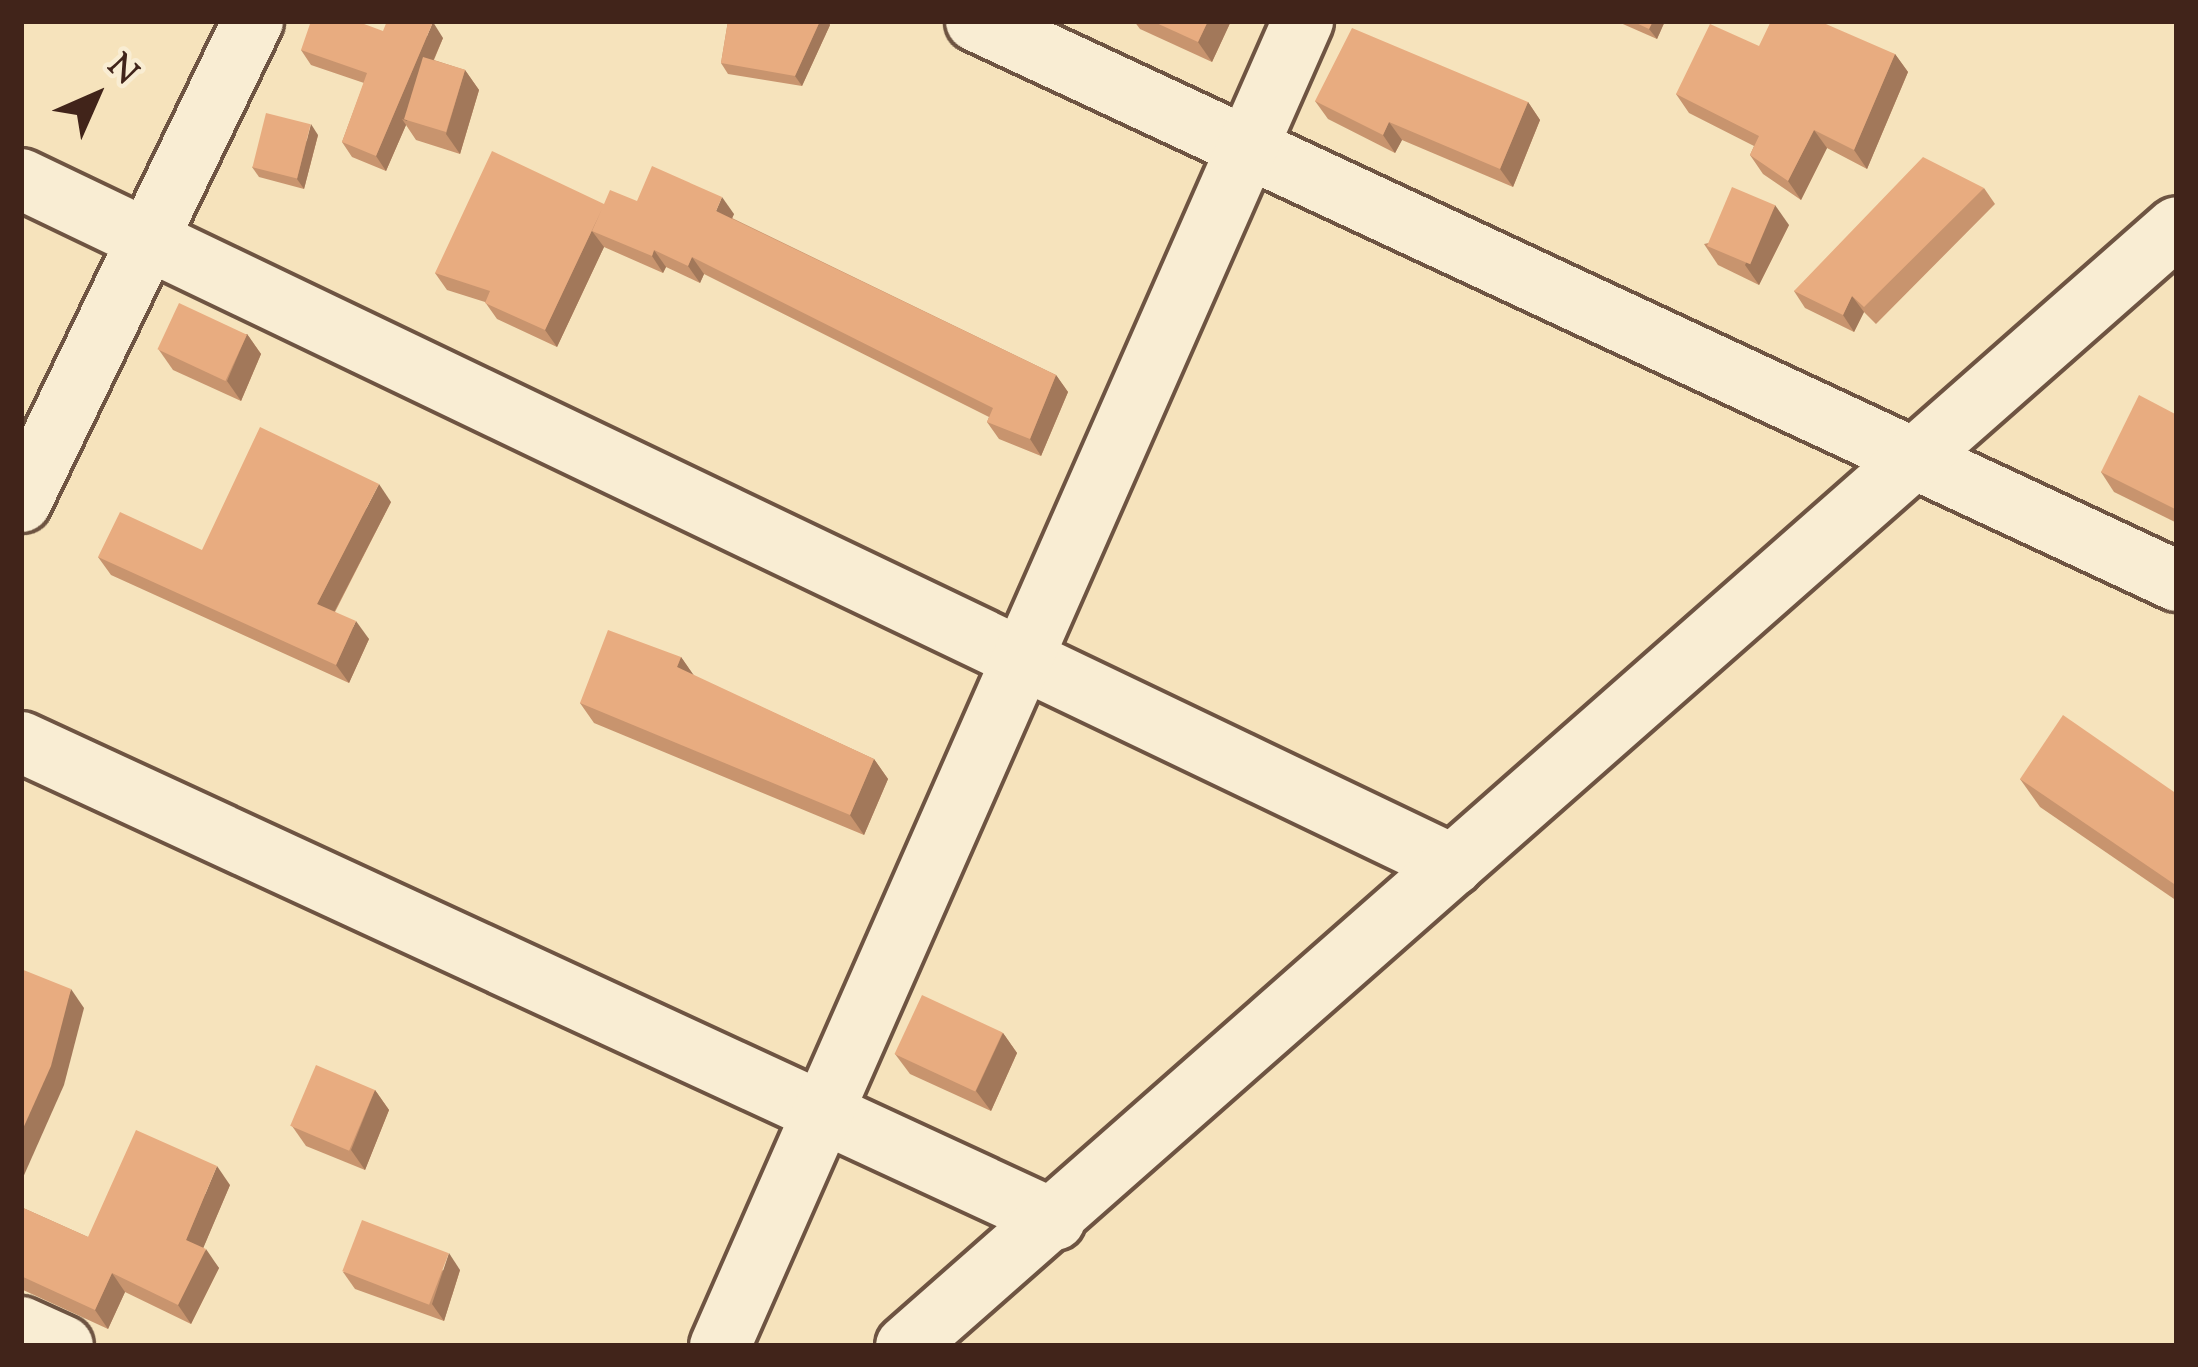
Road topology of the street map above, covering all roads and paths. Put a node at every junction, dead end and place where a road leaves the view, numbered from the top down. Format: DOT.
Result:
graph roads {
  1 [pos="253,21"];
  2 [pos="976,21"];
  3 [pos="1304,21"];
  4 [pos="1248,147"];
  5 [pos="21,179"];
  6 [pos="2177,226"];
  7 [pos="147,240"];
  8 [pos="1913,454"];
  9 [pos="21,502"];
  10 [pos="2177,581"];
  11 [pos="1022,659"];
  12 [pos="21,742"];
  13 [pos="1453,865"];
  14 [pos="823,1113"];
  15 [pos="1055,1220"];
  16 [pos="21,1327"];
  17 [pos="63,1346"];
  18 [pos="720,1346"];
  19 [pos="906,1346"];
  1 -- 7 [label="street"];
  2 -- 4 [label="street"];
  3 -- 4 [label="street"];
  4 -- 8 [label="street"];
  4 -- 11 [label="street"];
  5 -- 7 [label="street"];
  6 -- 8 [label="street"];
  7 -- 9 [label="street"];
  7 -- 11 [label="street"];
  8 -- 10 [label="street"];
  8 -- 13 [label="street"];
  11 -- 13 [label="street"];
  11 -- 14 [label="street"];
  12 -- 14 [label="street"];
  13 -- 15 [label="street"];
  14 -- 15 [label="street"];
  14 -- 18 [label="street"];
  15 -- 19 [label="street"];
  16 -- 17 [label="street"];
}
